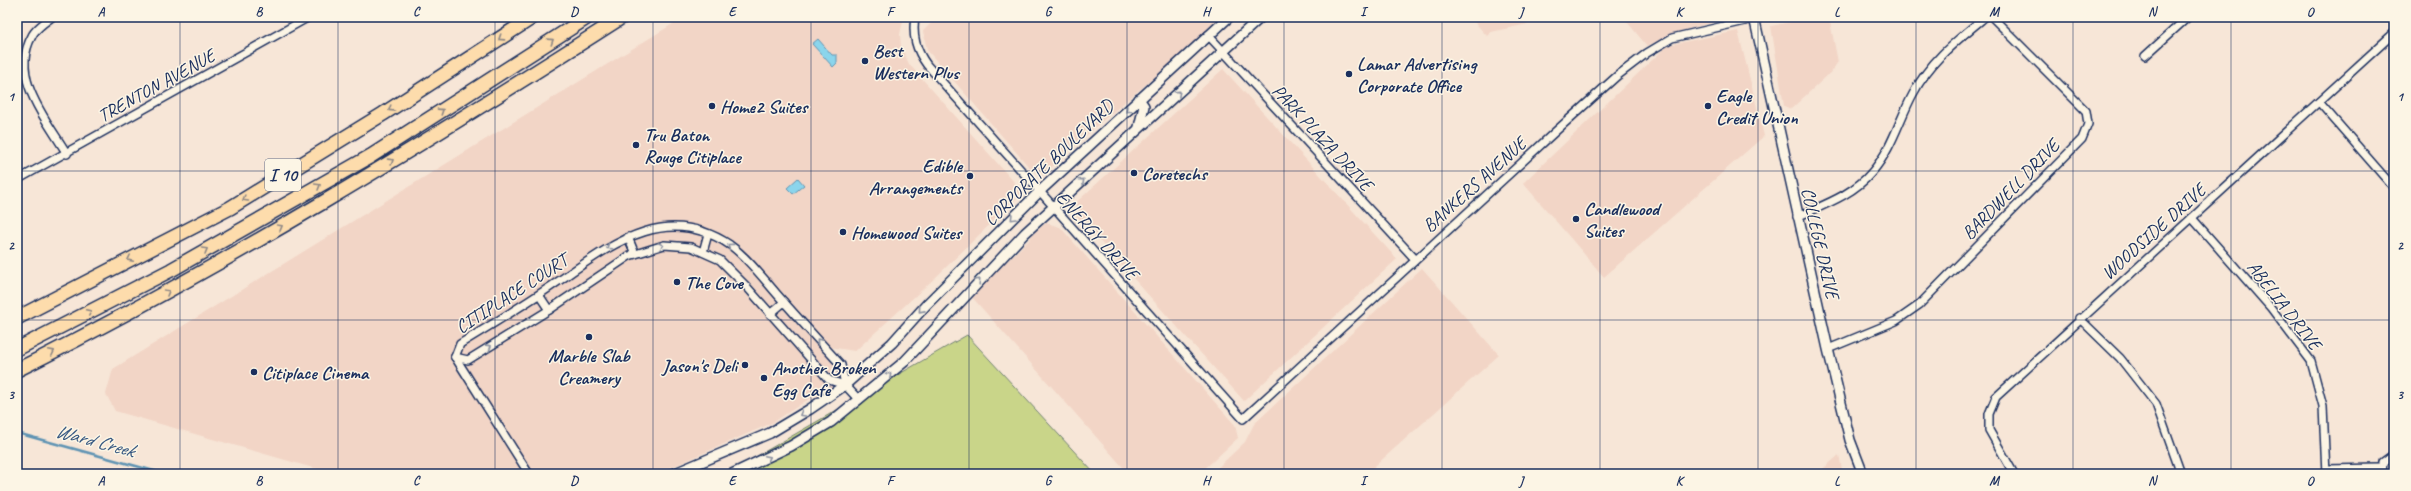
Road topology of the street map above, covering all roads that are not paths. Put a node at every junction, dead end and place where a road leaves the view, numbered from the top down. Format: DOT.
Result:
graph roads {
  1 [pos="52,17"];
  2 [pos="309,17"];
  3 [pos="533,17"];
  4 [pos="588,17"];
  5 [pos="622,17"];
  6 [pos="915,17"];
  7 [pos="1229,17"];
  8 [pos="1261,17"];
  9 [pos="1985,17"];
  10 [pos="1992,17"];
  11 [pos="2188,17"];
  12 [pos="1756,18"];
  13 [pos="2394,33"];
  14 [pos="1208,36"];
  15 [pos="1223,52"];
  16 [pos="2145,56"];
  17 [pos="1139,99"];
  18 [pos="2319,102"];
  19 [pos="1138,128"];
  20 [pos="67,154"];
  21 [pos="17,180"];
  22 [pos="2394,188"];
  23 [pos="1039,192"];
  24 [pos="1053,207"];
  25 [pos="1797,217"];
  26 [pos="2192,218"];
  27 [pos="708,234"];
  28 [pos="628,237"];
  29 [pos="703,252"];
  30 [pos="635,254"];
  31 [pos="1415,259"];
  32 [pos="539,295"];
  33 [pos="784,302"];
  34 [pos="549,310"];
  35 [pos="770,314"];
  36 [pos="19,316"];
  37 [pos="2079,318"];
  38 [pos="17,349"];
  39 [pos="1828,349"];
  40 [pos="455,357"];
  41 [pos="17,370"];
  42 [pos="845,385"];
  43 [pos="859,400"];
  44 [pos="1243,419"];
  45 [pos="2394,454"];
  46 [pos="2381,471"];
  47 [pos="2326,472"];
  48 [pos="529,474"];
  49 [pos="673,474"];
  50 [pos="732,474"];
  51 [pos="1863,474"];
  52 [pos="2014,474"];
  53 [pos="2181,474"];
  1 -- 20 [label="street"];
  2 -- 20 [label="street, TRENTON AVENUE"];
  3 -- 36 [label="highway, I 10, one-way"];
  38 -- 4 [label="highway, I 10, one-way"];
  41 -- 5 [label="highway, one-way"];
  6 -- 23 [label="street, ENERGY DRIVE"];
  7 -- 14 [label="street, CORPORATE BOULEVARD"];
  8 -- 15 [label="street, CORPORATE BOULEVARD"];
  9 -- 25 [label="street"];
  10 -- 39 [label="street, BARDWELL DRIVE"];
  11 -- 16 [label="street"];
  12 -- 25 [label="street, COLLEGE DRIVE"];
  12 -- 31 [label="street, BANKERS AVENUE"];
  13 -- 18 [label="street, WOODSIDE DRIVE"];
  14 -- 15 [label="street, PARK PLAZA DRIVE"];
  14 -- 17 [label="street, CORPORATE BOULEVARD"];
  19 -- 15 [label="street, CORPORATE BOULEVARD, one-way"];
  15 -- 31 [label="street, PARK PLAZA DRIVE"];
  17 -- 19 [label="street"];
  17 -- 23 [label="street, CORPORATE BOULEVARD, one-way"];
  18 -- 22 [label="street"];
  18 -- 26 [label="street, WOODSIDE DRIVE"];
  24 -- 19 [label="street, CORPORATE BOULEVARD, one-way"];
  20 -- 21 [label="street, TRENTON AVENUE"];
  23 -- 24 [label="street, ENERGY DRIVE"];
  23 -- 42 [label="street, CORPORATE BOULEVARD, one-way"];
  43 -- 24 [label="street, CORPORATE BOULEVARD, one-way"];
  24 -- 44 [label="street, ENERGY DRIVE"];
  25 -- 39 [label="street, COLLEGE DRIVE"];
  26 -- 37 [label="street, WOODSIDE DRIVE"];
  26 -- 47 [label="street, ABELIA DRIVE"];
  27 -- 28 [label="street, CITIPLACE COURT"];
  27 -- 29 [label="street"];
  33 -- 27 [label="street, CITIPLACE COURT, one-way"];
  28 -- 30 [label="street"];
  28 -- 32 [label="street, CITIPLACE COURT, one-way"];
  30 -- 29 [label="street, CITIPLACE COURT, one-way"];
  29 -- 35 [label="street, CITIPLACE COURT"];
  30 -- 34 [label="street, CITIPLACE COURT"];
  31 -- 44 [label="street, BANKERS AVENUE"];
  32 -- 34 [label="street"];
  32 -- 40 [label="street, CITIPLACE COURT"];
  33 -- 35 [label="street"];
  42 -- 33 [label="street, CITIPLACE COURT, one-way"];
  40 -- 34 [label="street, CITIPLACE COURT, one-way"];
  35 -- 42 [label="street, CITIPLACE COURT"];
  37 -- 52 [label="street, WOODSIDE DRIVE"];
  37 -- 53 [label="street"];
  39 -- 51 [label="street, COLLEGE DRIVE"];
  40 -- 48 [label="street"];
  42 -- 43 [label="street, CITIPLACE COURT"];
  42 -- 49 [label="street, CORPORATE BOULEVARD, one-way"];
  50 -- 43 [label="street, CORPORATE BOULEVARD, one-way"];
  45 -- 46 [label="street"];
  46 -- 47 [label="street"];
}
